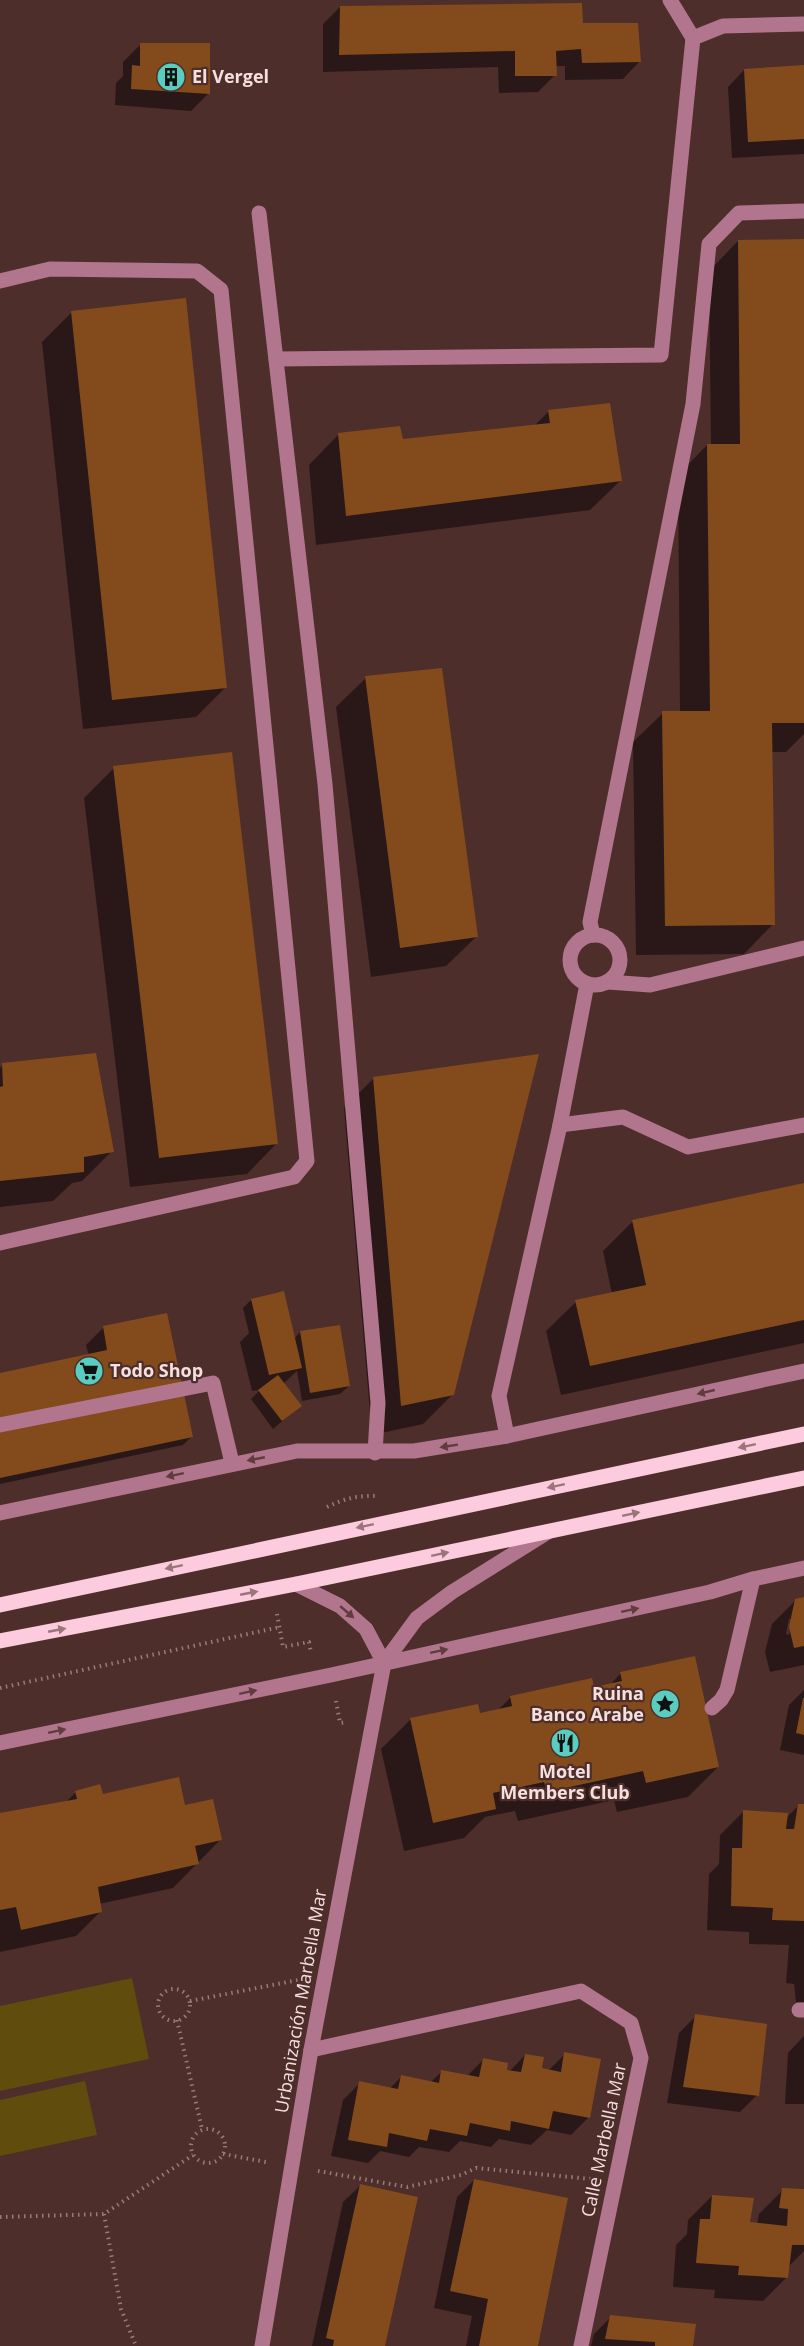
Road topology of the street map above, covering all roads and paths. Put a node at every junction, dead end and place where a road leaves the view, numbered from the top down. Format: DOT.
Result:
graph roads {
  1 [pos="670,0"];
  2 [pos="804,24"];
  3 [pos="693,38"];
  4 [pos="804,211"];
  5 [pos="259,213"];
  6 [pos="0,281"];
  7 [pos="276,359"];
  8 [pos="593,935"];
  9 [pos="804,948"];
  10 [pos="608,982"];
  11 [pos="587,984"];
  12 [pos="560,1125"];
  13 [pos="804,1125"];
  14 [pos="0,1243"];
  15 [pos="804,1371"];
  16 [pos="0,1425"];
  17 [pos="804,1434"];
  18 [pos="507,1436"];
  19 [pos="375,1453"];
  20 [pos="232,1463"];
  21 [pos="804,1478"];
  22 [pos="0,1513"];
  23 [pos="549,1531"];
  24 [pos="804,1568"];
  25 [pos="753,1579"];
  26 [pos="296,1584"];
  27 [pos="272,1588"];
  28 [pos="0,1605"];
  29 [pos="280,1627"];
  30 [pos="0,1641"];
  31 [pos="384,1664"];
  32 [pos="332,1675"];
  33 [pos="0,1688"];
  34 [pos="712,1708"];
  35 [pos="374,1717"];
  36 [pos="0,1743"];
  37 [pos="325,1974"];
  38 [pos="190,2001"];
  39 [pos="177,2020"];
  40 [pos="311,2050"];
  41 [pos="202,2129"];
  42 [pos="223,2154"];
  43 [pos="193,2155"];
  44 [pos="292,2166"];
  45 [pos="615,2182"];
  46 [pos="104,2214"];
  47 [pos="0,2217"];
  48 [pos="136,2346"];
  49 [pos="262,2346"];
  50 [pos="581,2346"];
  1 -- 3 [label="street"];
  2 -- 3 [label="street"];
  3 -- 7 [label="street"];
  4 -- 8 [label="street"];
  5 -- 7 [label="street"];
  6 -- 14 [label="street"];
  7 -- 19 [label="street"];
  8 -- 10 [label="street"];
  8 -- 11 [label="street"];
  9 -- 10 [label="street"];
  10 -- 11 [label="street"];
  11 -- 12 [label="street"];
  12 -- 13 [label="street"];
  12 -- 18 [label="street"];
  15 -- 18 [label="street, one-way"];
  16 -- 20 [label="street"];
  17 -- 28 [label="main road, one-way"];
  18 -- 19 [label="street, one-way"];
  19 -- 20 [label="street, one-way"];
  20 -- 22 [label="street, one-way"];
  23 -- 21 [label="main road, one-way"];
  26 -- 23 [label="main road, one-way"];
  23 -- 31 [label="street, Urbanización Marbella Mar"];
  24 -- 25 [label="street"];
  31 -- 25 [label="street, one-way"];
  25 -- 34 [label="street"];
  26 -- 27 [label="main road"];
  26 -- 31 [label="street, one-way"];
  27 -- 29 [label="path"];
  30 -- 27 [label="main road, one-way"];
  29 -- 32 [label="path"];
  29 -- 33 [label="path"];
  31 -- 32 [label="street"];
  31 -- 35 [label="street, Urbanización Marbella Mar"];
  32 -- 35 [label="path"];
  36 -- 32 [label="street, one-way"];
  35 -- 37 [label="street, Urbanización Marbella Mar"];
  37 -- 38 [label="path"];
  37 -- 40 [label="street, Urbanización Marbella Mar"];
  38 -- 39 [label="path"];
  38 -- 39 [label="path"];
  39 -- 41 [label="path"];
  40 -- 44 [label="street, Urbanización Marbella Mar"];
  40 -- 45 [label="street, Calle Marbella Mar"];
  41 -- 42 [label="path"];
  41 -- 43 [label="path"];
  42 -- 43 [label="path"];
  42 -- 44 [label="path"];
  43 -- 46 [label="path"];
  44 -- 45 [label="path"];
  44 -- 49 [label="street, Urbanización Marbella Mar"];
  45 -- 50 [label="street, Calle Marbella Mar"];
  46 -- 47 [label="path"];
  46 -- 48 [label="path"];
}
